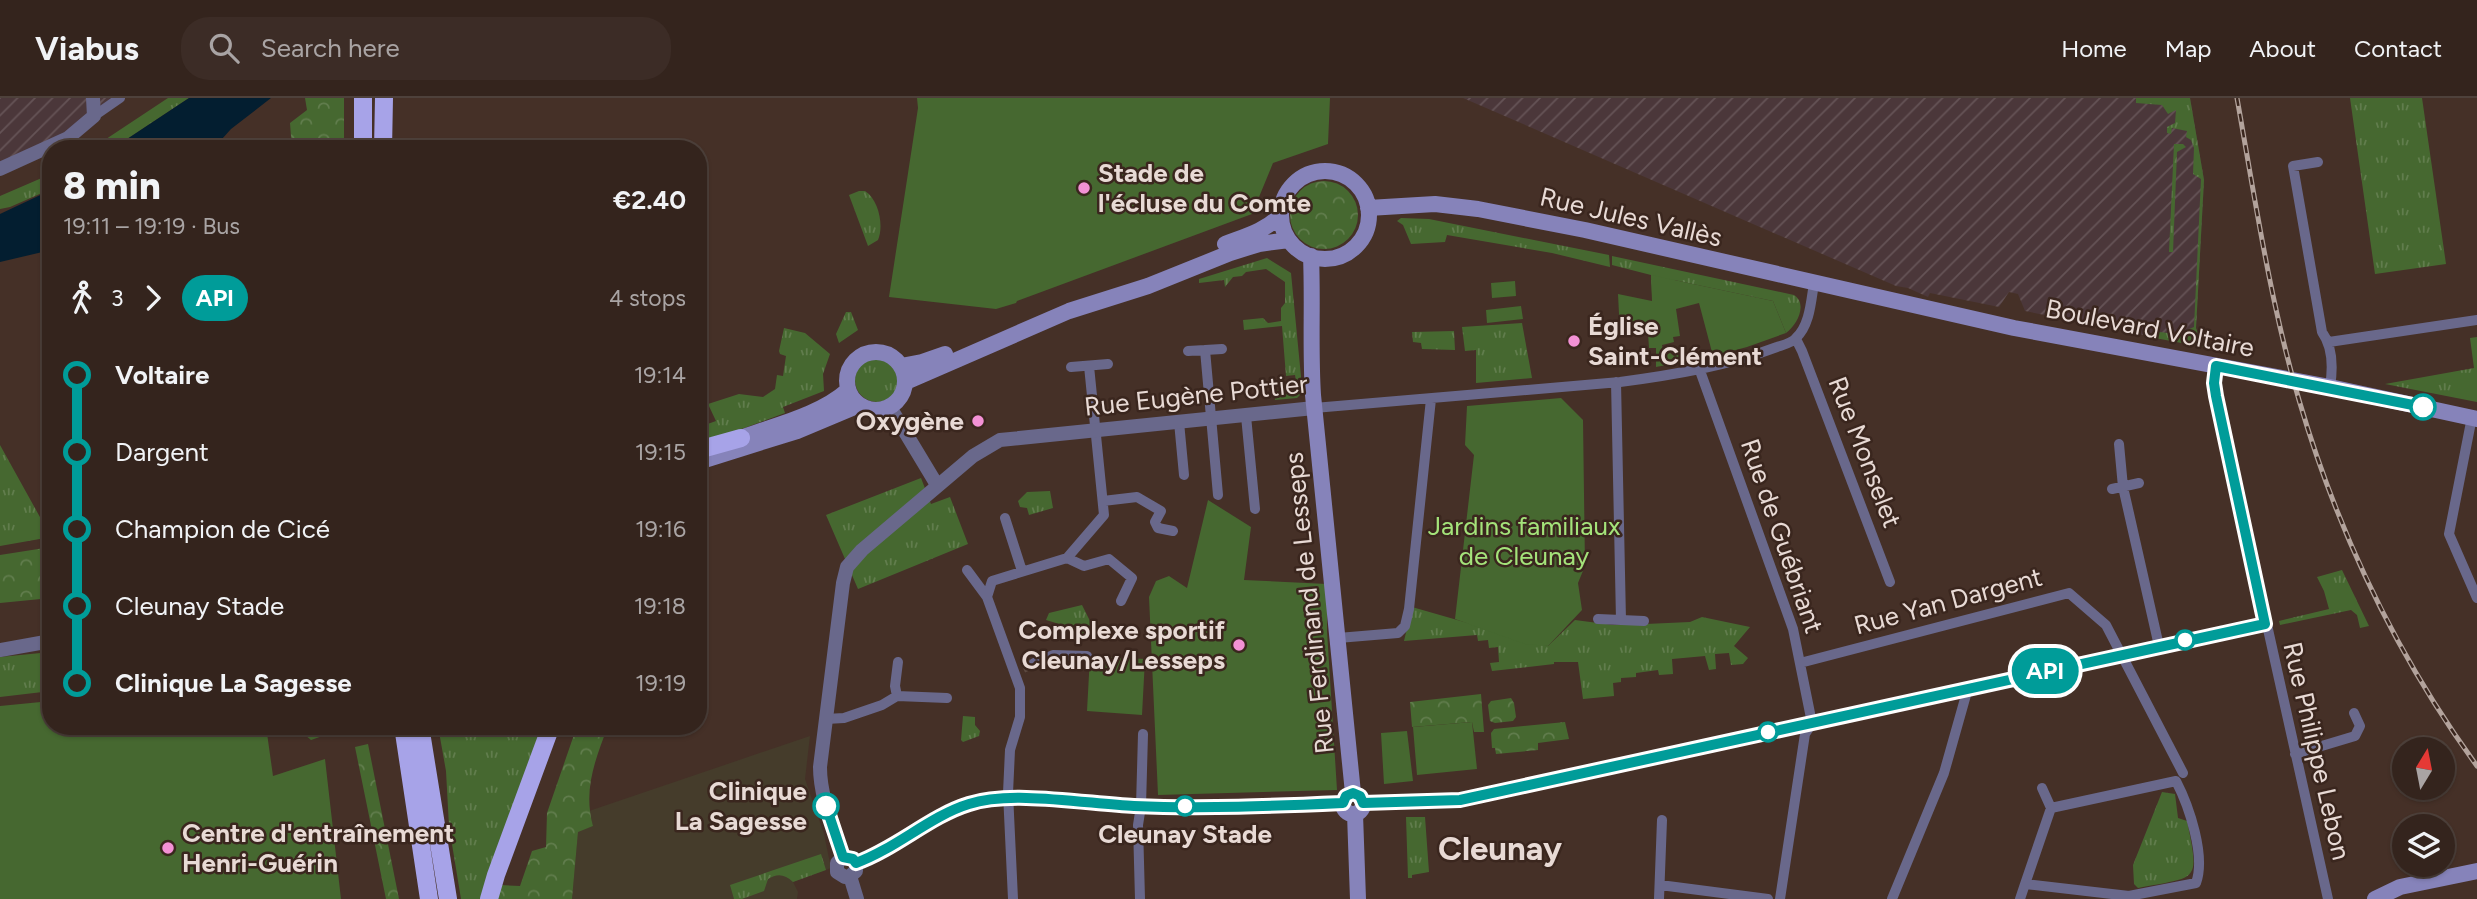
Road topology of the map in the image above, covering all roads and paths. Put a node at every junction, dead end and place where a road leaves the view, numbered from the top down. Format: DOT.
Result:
graph roads {
  1 [pos="93,98"];
  2 [pos="120,98"];
  3 [pos="363,98"];
  4 [pos="384,98"];
  5 [pos="94,116"];
  6 [pos="64,140"];
  7 [pos="363,140"];
  8 [pos="383,140"];
  9 [pos="42,150"];
  10 [pos="2318,162"];
  11 [pos="0,169"];
  12 [pos="1362,191"];
  13 [pos="1435,204"];
  14 [pos="1368,208"];
  15 [pos="1281,215"];
  16 [pos="1289,240"];
  17 [pos="1319,257"];
  18 [pos="1814,283"];
  19 [pos="1091,303"];
  20 [pos="2477,320"];
  21 [pos="1014,334"];
  22 [pos="1796,340"];
  23 [pos="2329,342"];
  24 [pos="1222,349"];
  25 [pos="1205,350"];
  26 [pos="1188,351"];
  27 [pos="1108,364"];
  28 [pos="901,366"];
  29 [pos="1089,366"];
  30 [pos="2216,366"];
  31 [pos="1071,367"];
  32 [pos="1699,368"];
  33 [pos="1616,382"];
  34 [pos="906,383"];
  35 [pos="2330,387"];
  36 [pos="848,390"];
  37 [pos="1431,399"];
  38 [pos="859,405"];
  39 [pos="890,407"];
  40 [pos="1314,408"];
  41 [pos="1246,416"];
  42 [pos="2475,418"];
  43 [pos="1211,419"];
  44 [pos="1179,422"];
  45 [pos="1097,430"];
  46 [pos="741,438"];
  47 [pos="2119,444"];
  48 [pos="707,449"];
  49 [pos="707,459"];
  50 [pos="1184,475"];
  51 [pos="2139,483"];
  52 [pos="937,485"];
  53 [pos="2118,488"];
  54 [pos="1218,495"];
  55 [pos="1103,500"];
  56 [pos="1255,509"];
  57 [pos="1005,518"];
  58 [pos="1173,531"];
  59 [pos="1067,558"];
  60 [pos="967,570"];
  61 [pos="1022,571"];
  62 [pos="1890,582"];
  63 [pos="986,597"];
  64 [pos="2477,597"];
  65 [pos="1121,601"];
  66 [pos="1598,619"];
  67 [pos="1621,620"];
  68 [pos="1644,621"];
  69 [pos="2265,624"];
  70 [pos="1338,638"];
  71 [pos="42,643"];
  72 [pos="2159,646"];
  73 [pos="0,650"];
  74 [pos="2121,654"];
  75 [pos="1087,656"];
  76 [pos="898,662"];
  77 [pos="1034,663"];
  78 [pos="1800,663"];
  79 [pos="1968,688"];
  80 [pos="897,696"];
  81 [pos="947,698"];
  82 [pos="2354,713"];
  83 [pos="826,719"];
  84 [pos="1812,723"];
  85 [pos="1143,734"];
  86 [pos="404,735"];
  87 [pos="421,735"];
  88 [pos="548,735"];
  89 [pos="2295,754"];
  90 [pos="2183,773"];
  91 [pos="2042,788"];
  92 [pos="1008,799"];
  93 [pos="1353,803"];
  94 [pos="1140,806"];
  95 [pos="2051,808"];
  96 [pos="1662,820"];
  97 [pos="850,866"];
  98 [pos="2477,872"];
  99 [pos="2025,884"];
  100 [pos="1660,885"];
  101 [pos="2165,894"];
  102 [pos="429,899"];
  103 [pos="448,899"];
  104 [pos="489,899"];
  105 [pos="857,899"];
  106 [pos="1013,899"];
  107 [pos="1140,899"];
  108 [pos="1358,899"];
  109 [pos="1659,899"];
  110 [pos="1768,899"];
  111 [pos="1780,899"];
  112 [pos="1892,899"];
  113 [pos="2020,899"];
  114 [pos="2328,899"];
  115 [pos="2375,899"];
  1 -- 5 [label="street"];
  2 -- 5 [label="street"];
  3 -- 7 [label="highway"];
  4 -- 8 [label="highway"];
  5 -- 6 [label="street"];
  9 -- 11 [label="street"];
  10 -- 23 [label="street"];
  12 -- 13 [label="main road, Rue Jules Vallès"];
  12 -- 14 [label="main road"];
  12 -- 15 [label="main road"];
  13 -- 14 [label="main road, Rue Jules Vallès"];
  13 -- 18 [label="main road, Rue Jules Vallès"];
  14 -- 17 [label="main road"];
  15 -- 16 [label="main road"];
  15 -- 19 [label="main road"];
  16 -- 17 [label="main road"];
  16 -- 19 [label="main road"];
  17 -- 40 [label="main road, Rue Ferdinand de Lesseps"];
  18 -- 22 [label="street"];
  18 -- 30 [label="main road, Boulevard Voltaire"];
  19 -- 21 [label="main road"];
  20 -- 23 [label="street"];
  21 -- 28 [label="main road"];
  21 -- 34 [label="main road"];
  22 -- 32 [label="street, Rue Eugène Pottier"];
  22 -- 62 [label="street, Rue Monselet"];
  23 -- 35 [label="street"];
  24 -- 25 [label="street"];
  25 -- 26 [label="street"];
  25 -- 43 [label="street"];
  27 -- 29 [label="street"];
  28 -- 34 [label="main road"];
  28 -- 36 [label="main road"];
  29 -- 31 [label="street"];
  29 -- 45 [label="street"];
  30 -- 35 [label="main road, Boulevard Voltaire"];
  30 -- 69 [label="street, Rue Philippe Lebon"];
  32 -- 33 [label="street, Rue Eugène Pottier"];
  32 -- 78 [label="street, Rue de Guébriant"];
  33 -- 37 [label="street, Rue Eugène Pottier"];
  33 -- 67 [label="street"];
  34 -- 39 [label="main road"];
  35 -- 42 [label="main road, Boulevard Voltaire"];
  36 -- 38 [label="main road"];
  36 -- 46 [label="main road"];
  37 -- 40 [label="street, Rue Eugène Pottier"];
  37 -- 70 [label="street"];
  38 -- 39 [label="main road"];
  38 -- 49 [label="main road"];
  39 -- 52 [label="street"];
  40 -- 41 [label="street, Rue Eugène Pottier"];
  40 -- 70 [label="main road, Rue Ferdinand de Lesseps"];
  41 -- 43 [label="street, Rue Eugène Pottier"];
  41 -- 56 [label="street"];
  42 -- 64 [label="street"];
  43 -- 44 [label="street, Rue Eugène Pottier"];
  43 -- 54 [label="street"];
  44 -- 45 [label="street, Rue Eugène Pottier"];
  44 -- 50 [label="street"];
  45 -- 52 [label="street, Rue Eugène Pottier"];
  45 -- 55 [label="street"];
  46 -- 48 [label="highway"];
  47 -- 53 [label="street"];
  51 -- 53 [label="street"];
  52 -- 83 [label="street, Rue Eugène Pottier"];
  53 -- 72 [label="street"];
  55 -- 58 [label="street"];
  55 -- 59 [label="street"];
  57 -- 61 [label="street"];
  59 -- 61 [label="street"];
  59 -- 65 [label="street"];
  60 -- 63 [label="street"];
  61 -- 63 [label="street"];
  63 -- 92 [label="street"];
  66 -- 67 [label="street"];
  67 -- 68 [label="street"];
  69 -- 72 [label="street"];
  69 -- 89 [label="street, Rue Philippe Lebon"];
  70 -- 93 [label="main road, Rue Ferdinand de Lesseps"];
  71 -- 73 [label="street"];
  72 -- 74 [label="street"];
  74 -- 78 [label="street, Rue Yan Dargent"];
  74 -- 79 [label="street"];
  74 -- 90 [label="street"];
  75 -- 77 [label="street"];
  76 -- 80 [label="street"];
  78 -- 84 [label="street, Rue de Guébriant"];
  79 -- 84 [label="street"];
  79 -- 112 [label="street"];
  80 -- 81 [label="street"];
  80 -- 83 [label="street"];
  82 -- 89 [label="street"];
  83 -- 97 [label="street, Rue Eugène Pottier"];
  84 -- 93 [label="street"];
  84 -- 111 [label="street"];
  85 -- 94 [label="street"];
  86 -- 102 [label="highway"];
  87 -- 103 [label="highway"];
  88 -- 104 [label="highway"];
  89 -- 114 [label="street, Rue Philippe Lebon"];
  91 -- 95 [label="street"];
  92 -- 94 [label="street"];
  92 -- 97 [label="street"];
  92 -- 106 [label="street"];
  93 -- 94 [label="street"];
  93 -- 108 [label="main road, Rue Ferdinand de Lesseps"];
  94 -- 107 [label="street"];
  95 -- 99 [label="street"];
  95 -- 101 [label="street"];
  96 -- 100 [label="street"];
  97 -- 105 [label="street, Rue Eugène Pottier"];
  98 -- 115 [label="main road"];
  99 -- 101 [label="street"];
  99 -- 113 [label="street"];
  100 -- 109 [label="street"];
  100 -- 110 [label="street"];
}
